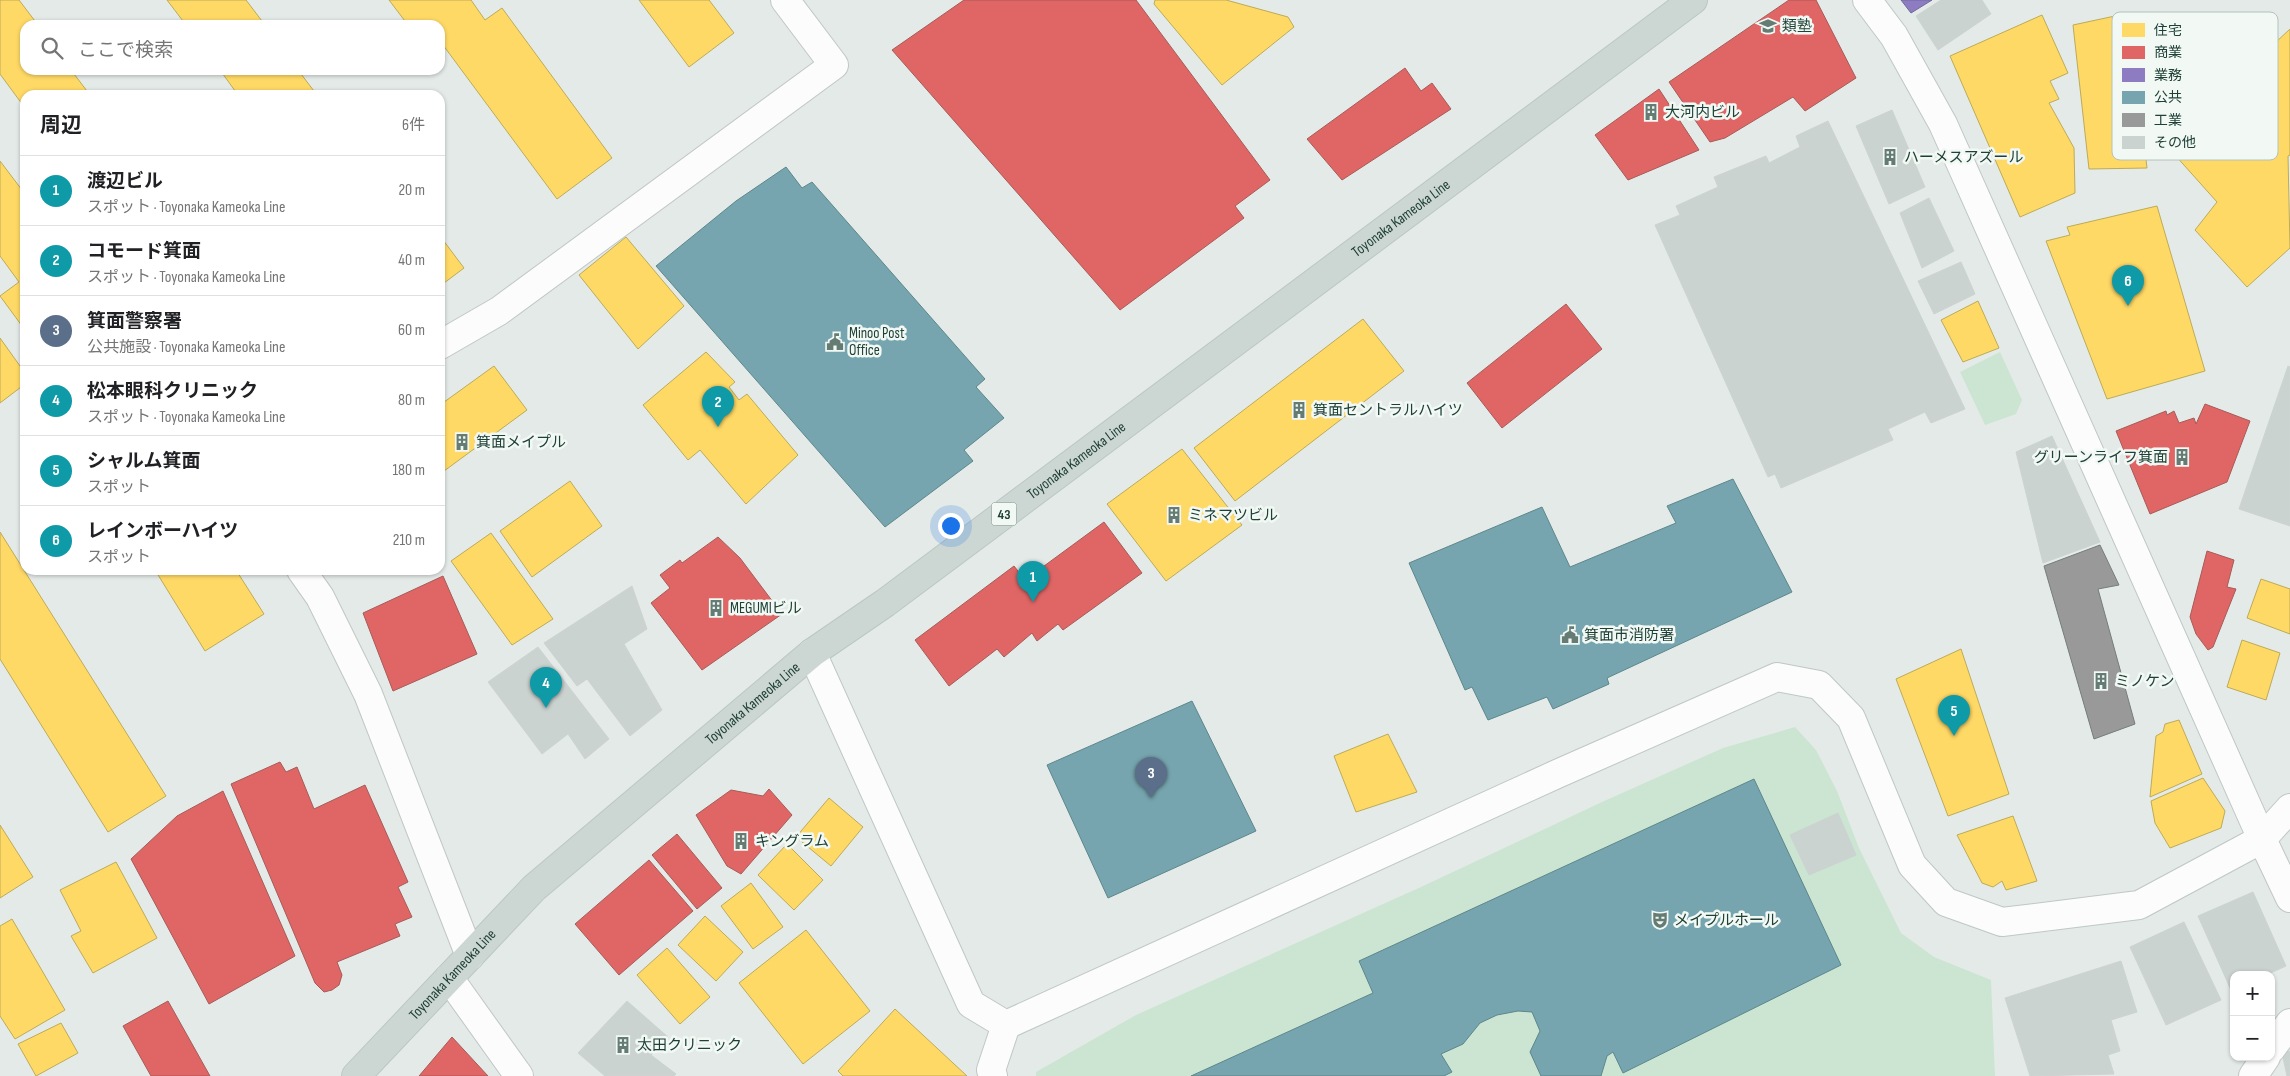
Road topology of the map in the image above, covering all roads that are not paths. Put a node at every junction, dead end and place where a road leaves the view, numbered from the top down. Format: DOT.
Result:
graph roads {
  1 [pos="785,0"];
  2 [pos="1693,0"];
  3 [pos="1867,0"];
  4 [pos="445,342"];
  5 [pos="305,575"];
  6 [pos="812,653"];
  7 [pos="2290,808"];
  8 [pos="2262,839"];
  9 [pos="2290,898"];
  10 [pos="470,956"];
  11 [pos="449,978"];
  12 [pos="2290,1023"];
  13 [pos="1006,1025"];
  14 [pos="2275,1044"];
  15 [pos="2263,1061"];
  16 [pos="356,1076"];
  17 [pos="519,1076"];
  18 [pos="993,1076"];
  19 [pos="2254,1076"];
  1 -- 4 [label="street"];
  2 -- 6 [label="main road, Toyonaka Kameoka Line / 43"];
  3 -- 8 [label="street"];
  5 -- 10 [label="street"];
  6 -- 10 [label="main road, Toyonaka Kameoka Line / 43"];
  6 -- 13 [label="street"];
  7 -- 8 [label="street"];
  8 -- 9 [label="street"];
  8 -- 13 [label="street"];
  10 -- 11 [label="main road, Toyonaka Kameoka Line / 43"];
  11 -- 16 [label="main road, Toyonaka Kameoka Line / 43"];
  11 -- 17 [label="street"];
  12 -- 14 [label="street"];
  13 -- 18 [label="street"];
  15 -- 19 [label="street"];
}
